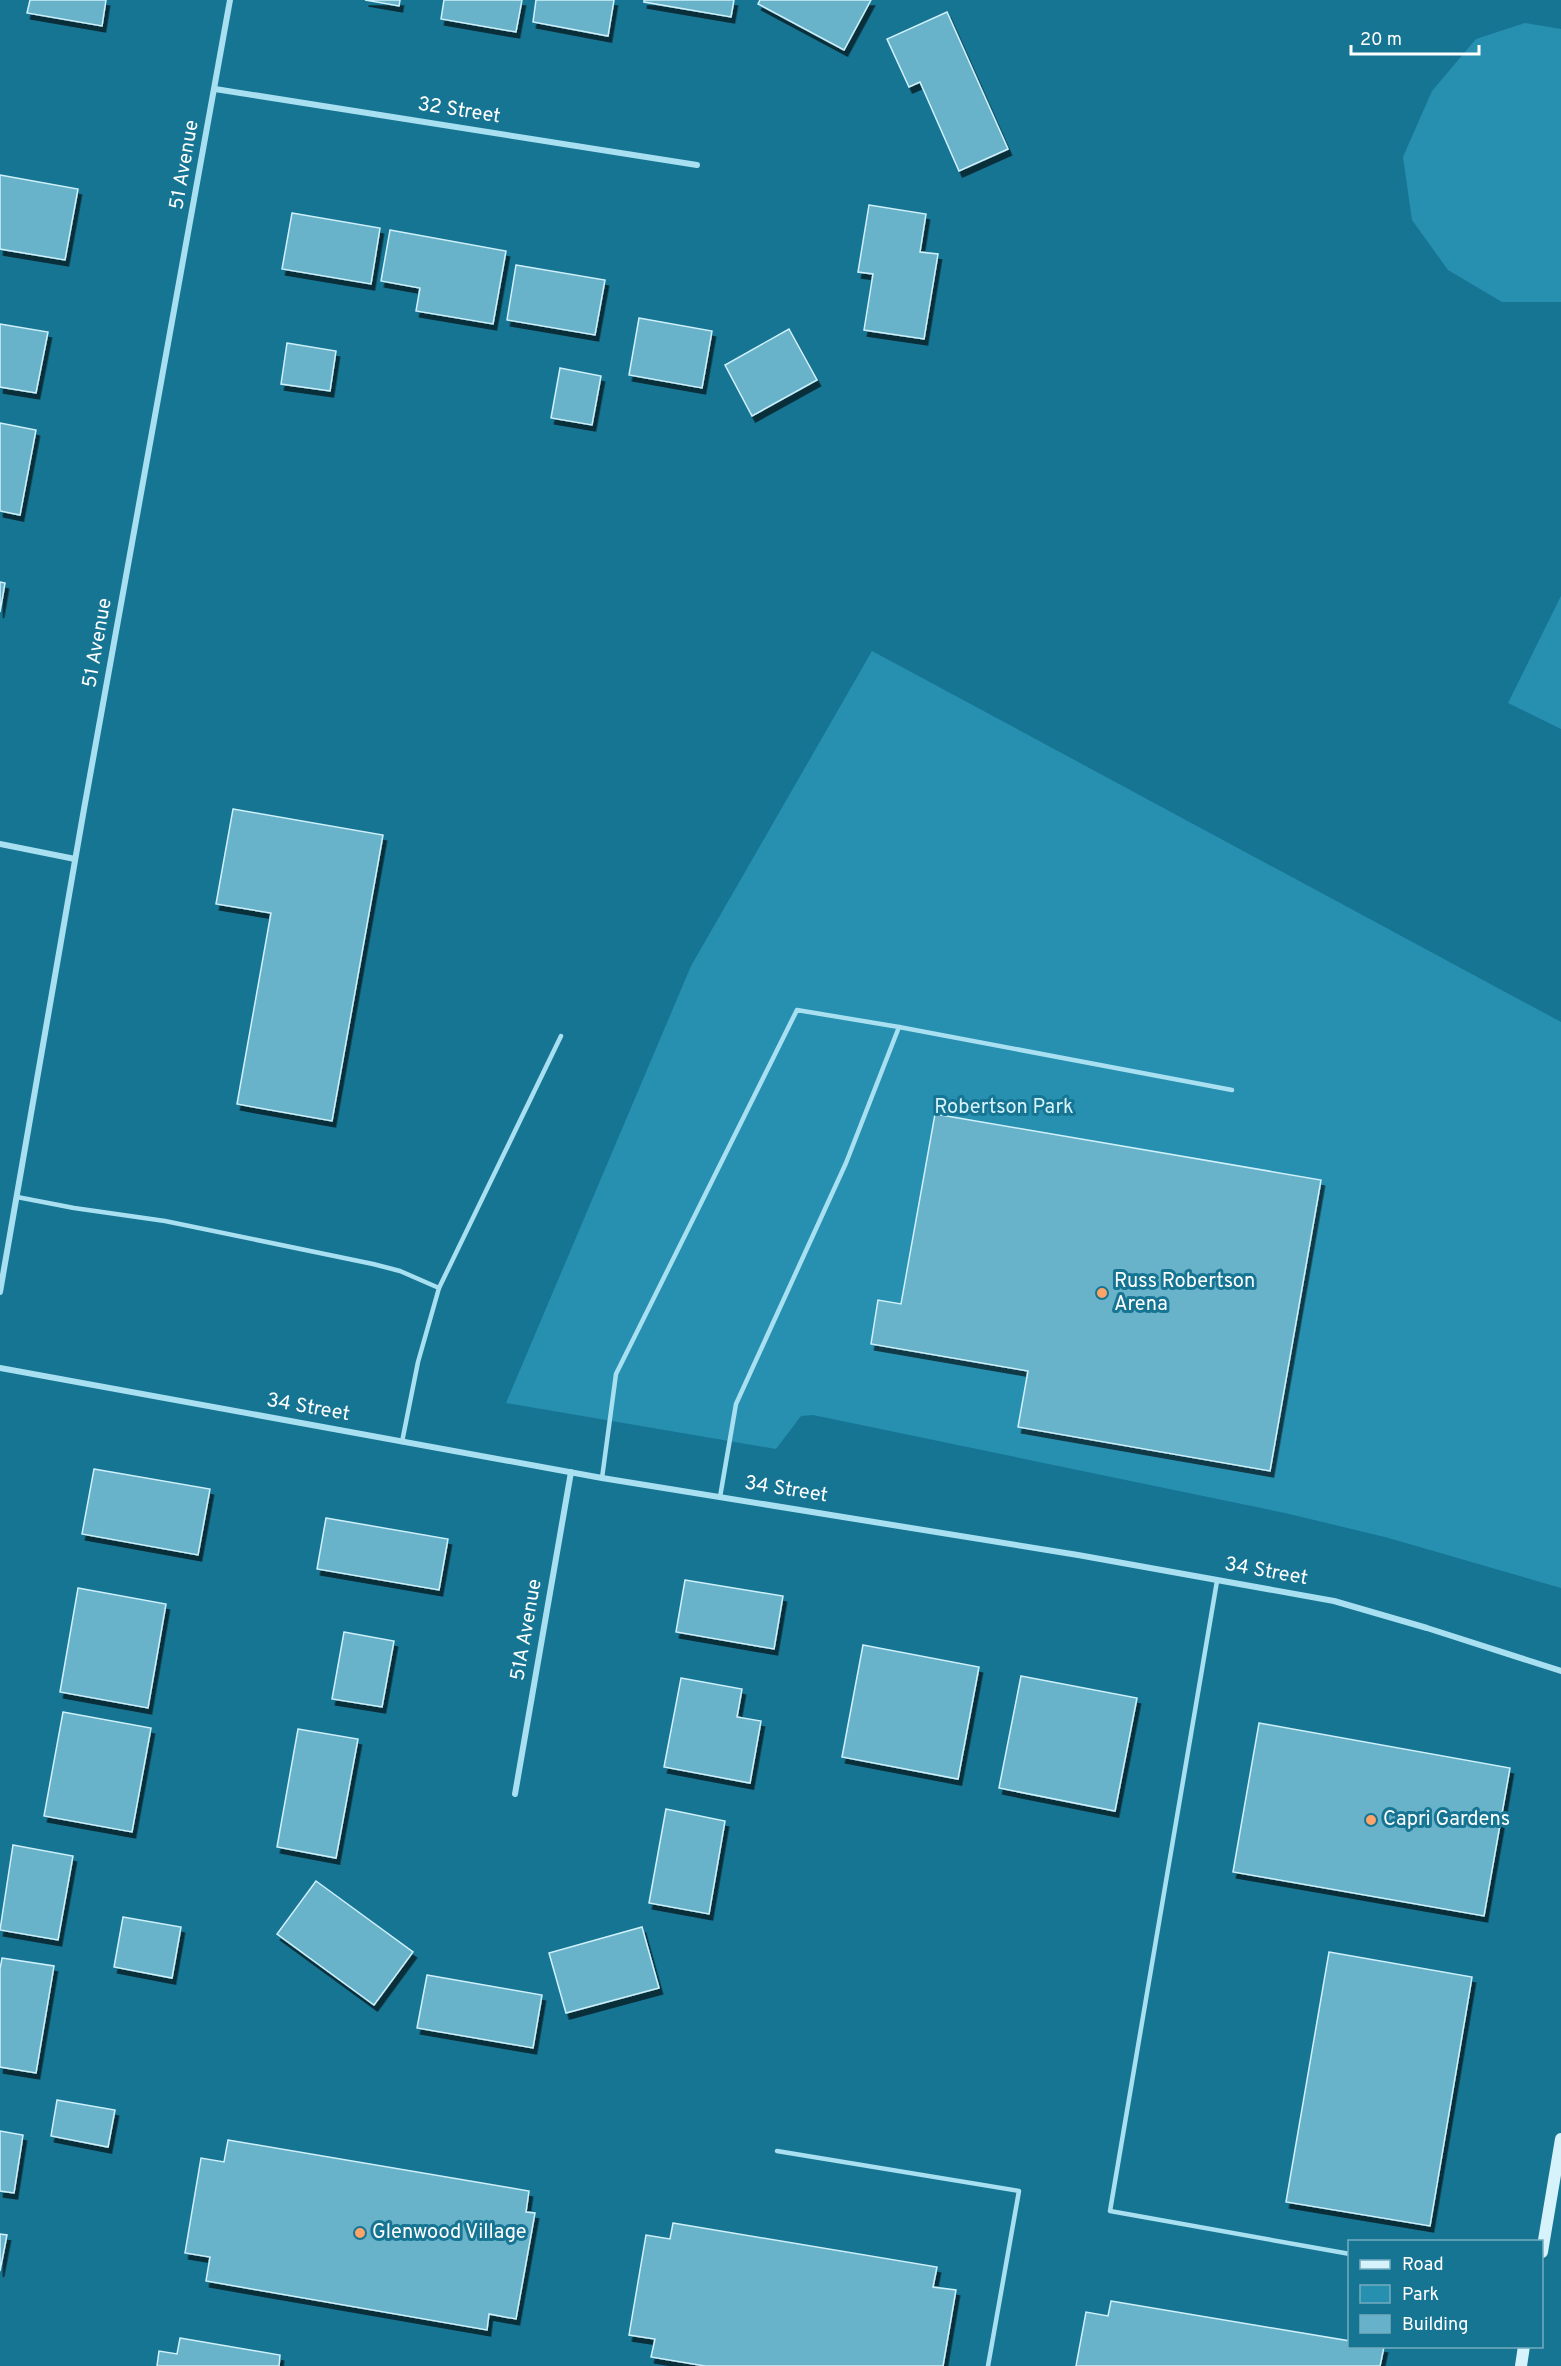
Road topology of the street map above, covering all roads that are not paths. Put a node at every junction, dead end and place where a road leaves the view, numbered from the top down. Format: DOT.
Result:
graph roads {
  1 [pos="230,0"];
  2 [pos="216,89"];
  3 [pos="697,165"];
  4 [pos="0,844"];
  5 [pos="75,859"];
  6 [pos="899,1027"];
  7 [pos="561,1036"];
  8 [pos="1232,1090"];
  9 [pos="17,1197"];
  10 [pos="439,1288"];
  11 [pos="0,1292"];
  12 [pos="0,1368"];
  13 [pos="402,1442"];
  14 [pos="571,1472"];
  15 [pos="602,1478"];
  16 [pos="720,1497"];
  17 [pos="1217,1581"];
  18 [pos="1561,1671"];
  19 [pos="515,1794"];
  20 [pos="1561,2139"];
  21 [pos="777,2151"];
  22 [pos="1543,2246"];
  23 [pos="1348,2254"];
  24 [pos="1524,2348"];
  25 [pos="988,2366"];
  26 [pos="1521,2366"];
  1 -- 2 [label="street, 51 Avenue"];
  2 -- 3 [label="street, 32 Street"];
  2 -- 5 [label="street, 51 Avenue"];
  4 -- 5 [label="street"];
  5 -- 9 [label="street, 51 Avenue"];
  6 -- 8 [label="lane"];
  6 -- 15 [label="lane"];
  6 -- 16 [label="lane"];
  7 -- 10 [label="lane"];
  9 -- 10 [label="lane"];
  9 -- 11 [label="street, 51 Avenue"];
  10 -- 13 [label="lane"];
  12 -- 13 [label="street, 34 Street"];
  13 -- 14 [label="street, 34 Street"];
  14 -- 15 [label="street, 34 Street"];
  14 -- 19 [label="street, 51A Avenue"];
  15 -- 16 [label="street, 34 Street"];
  16 -- 17 [label="street, 34 Street"];
  17 -- 18 [label="street, 34 Street"];
  17 -- 23 [label="lane"];
  20 -- 22 [label="street"];
  21 -- 25 [label="lane"];
  24 -- 26 [label="street"];
}
